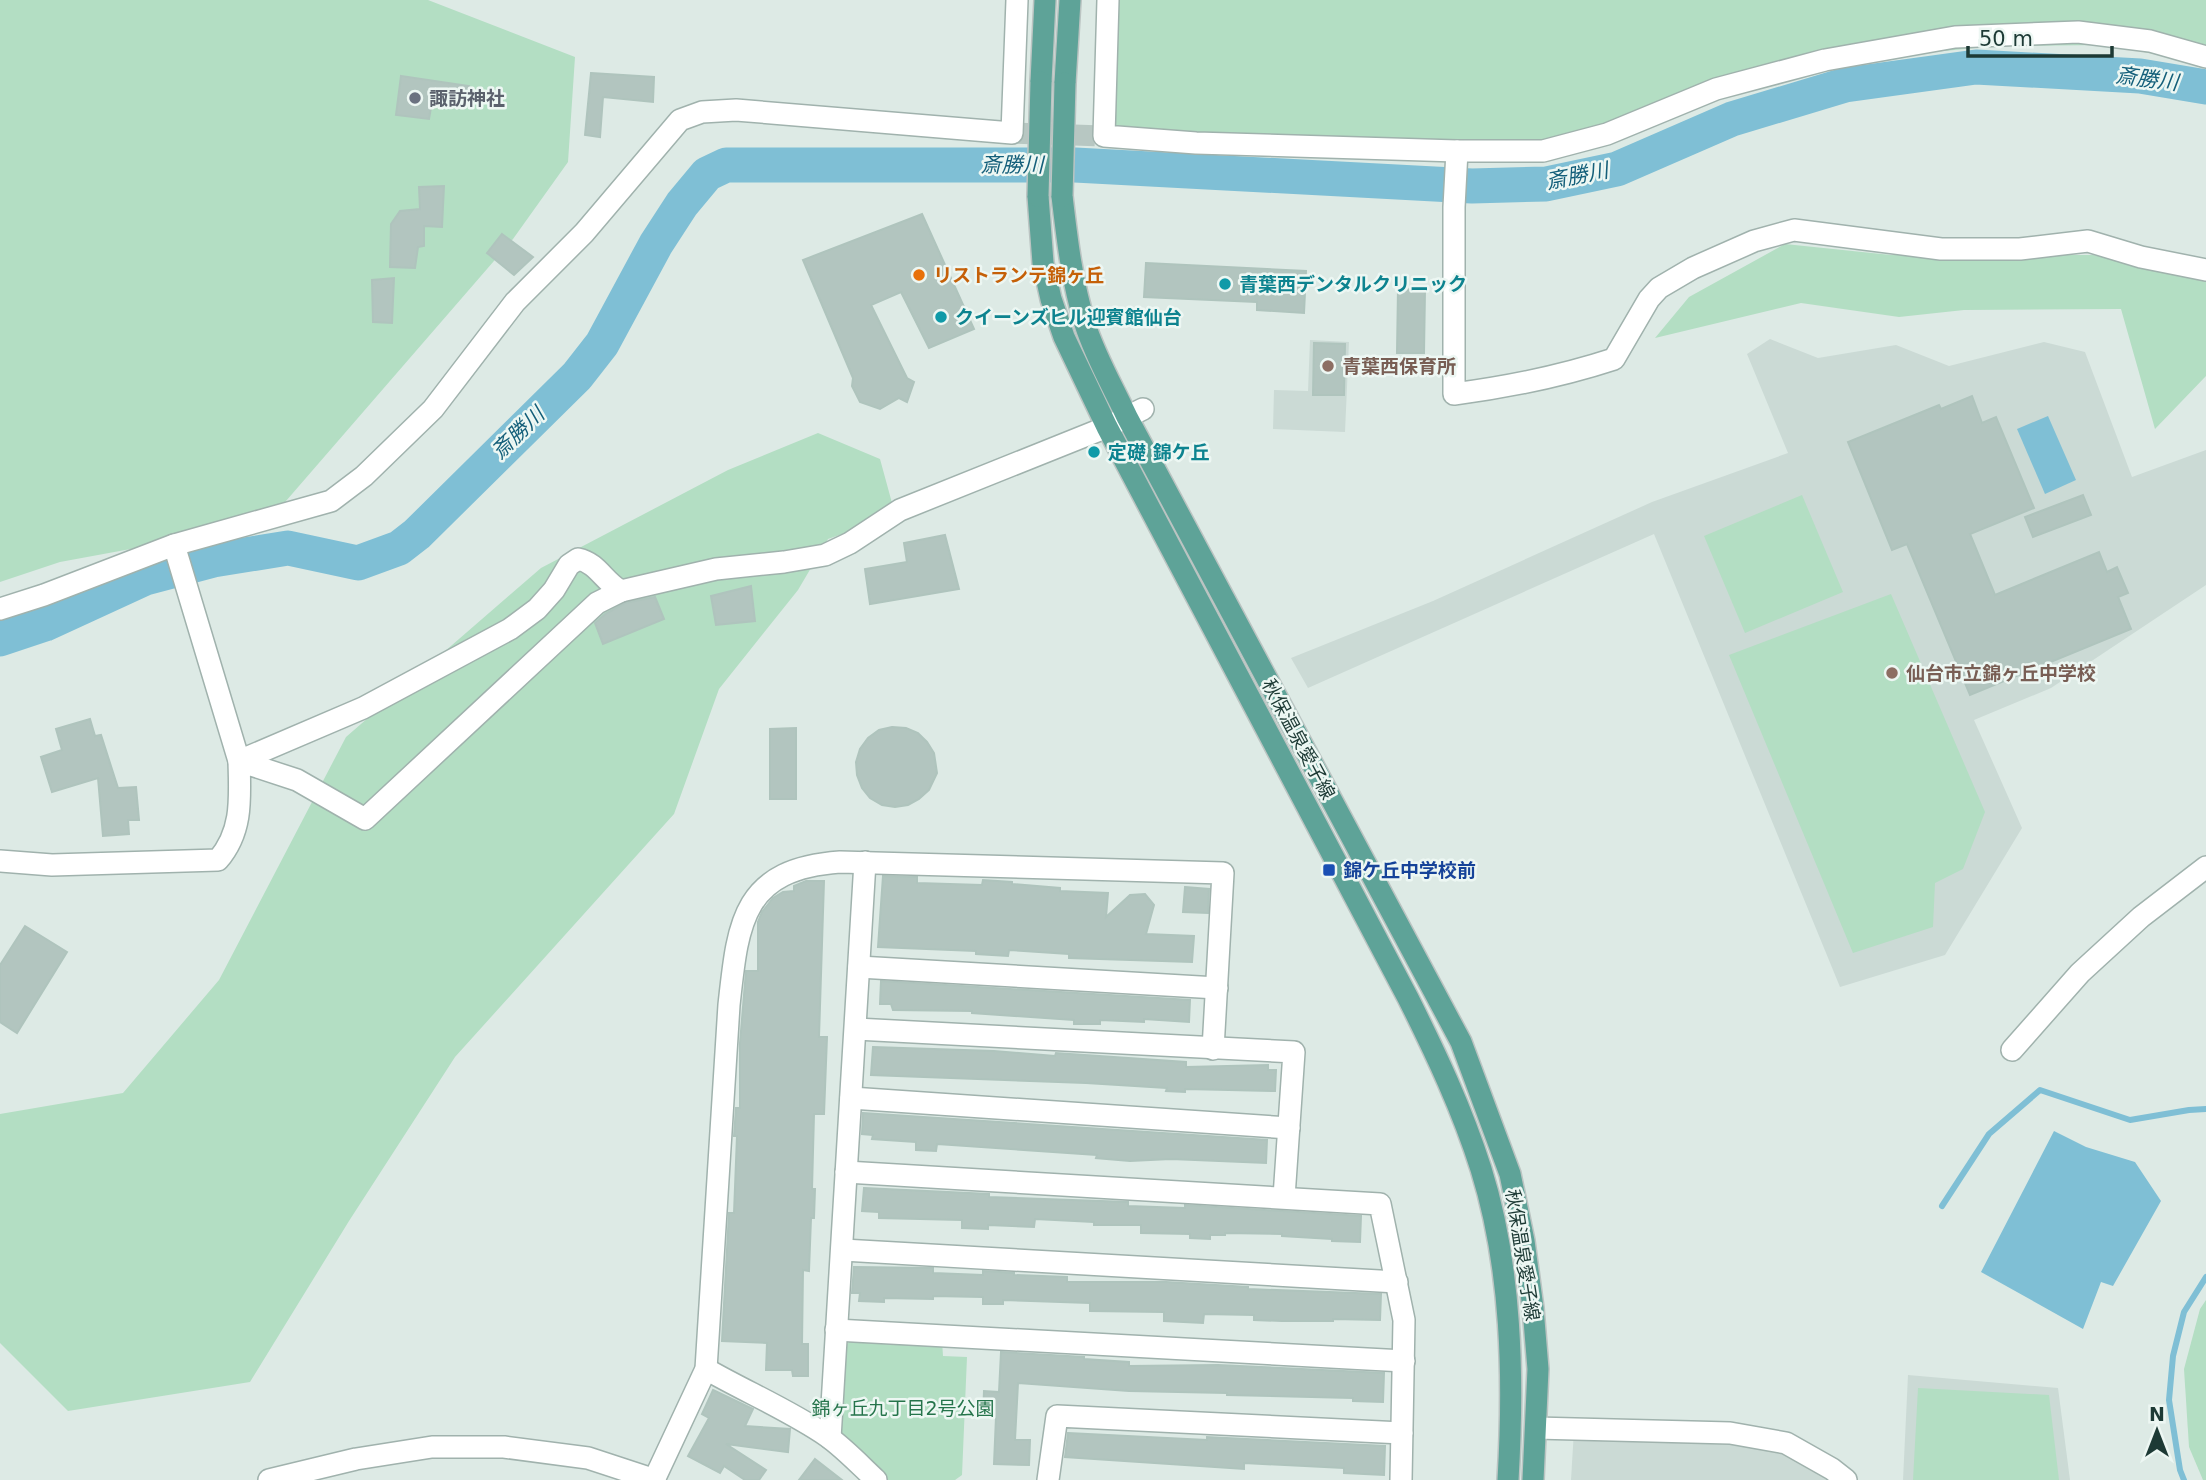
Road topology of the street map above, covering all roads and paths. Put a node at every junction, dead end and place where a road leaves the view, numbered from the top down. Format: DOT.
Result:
graph roads {
  1 [pos="1017,0"];
  2 [pos="1045,0"];
  3 [pos="1070,0"];
  4 [pos="1108,0"];
  5 [pos="2206,57"];
  6 [pos="1457,155"];
  7 [pos="2206,270"];
  8 [pos="1135,413"];
  9 [pos="1107,427"];
  10 [pos="176,551"];
  11 [pos="621,591"];
  12 [pos="0,609"];
  13 [pos="239,761"];
  14 [pos="0,861"];
  15 [pos="865,862"];
  16 [pos="2206,867"];
  17 [pos="859,967"];
  18 [pos="1217,988"];
  19 [pos="856,1029"];
  20 [pos="1213,1049"];
  21 [pos="2012,1050"];
  22 [pos="850,1098"];
  23 [pos="1289,1128"];
  24 [pos="846,1172"];
  25 [pos="1284,1196"];
  26 [pos="842,1250"];
  27 [pos="1397,1282"];
  28 [pos="836,1330"];
  29 [pos="1404,1362"];
  30 [pos="706,1369"];
  31 [pos="1536,1428"];
  32 [pos="1402,1433"];
  33 [pos="830,1438"];
  34 [pos="269,1480"];
  35 [pos="655,1480"];
  36 [pos="876,1480"];
  37 [pos="1048,1480"];
  38 [pos="1401,1480"];
  39 [pos="1508,1480"];
  40 [pos="1533,1480"];
  41 [pos="1846,1480"];
  1 -- 10 [label="street"];
  2 -- 9 [label="main road, 秋保温泉愛子線, bridge"];
  3 -- 8 [label="main road, 秋保温泉愛子線, bridge"];
  4 -- 6 [label="street"];
  5 -- 6 [label="street"];
  6 -- 7 [label="street"];
  8 -- 9 [label="street"];
  8 -- 31 [label="main road, 秋保温泉愛子線"];
  9 -- 11 [label="street"];
  9 -- 39 [label="main road, 秋保温泉愛子線"];
  10 -- 12 [label="street"];
  10 -- 13 [label="street"];
  11 -- 13 [label="street"];
  11 -- 13 [label="street"];
  13 -- 14 [label="street"];
  15 -- 17 [label="street"];
  15 -- 18 [label="street"];
  15 -- 30 [label="street"];
  16 -- 21 [label="street"];
  17 -- 18 [label="street"];
  17 -- 19 [label="street"];
  18 -- 20 [label="street"];
  19 -- 20 [label="street"];
  19 -- 22 [label="street"];
  20 -- 23 [label="street"];
  22 -- 23 [label="street"];
  22 -- 24 [label="street"];
  23 -- 25 [label="street"];
  24 -- 25 [label="street"];
  24 -- 26 [label="street"];
  25 -- 27 [label="street"];
  26 -- 27 [label="street"];
  26 -- 28 [label="street"];
  27 -- 29 [label="street"];
  28 -- 29 [label="street"];
  28 -- 33 [label="street"];
  29 -- 32 [label="street"];
  30 -- 33 [label="street"];
  30 -- 35 [label="street"];
  31 -- 40 [label="main road, 秋保温泉愛子線"];
  31 -- 41 [label="street"];
  32 -- 37 [label="street"];
  32 -- 38 [label="street"];
  33 -- 36 [label="street"];
  34 -- 35 [label="street"];
}
